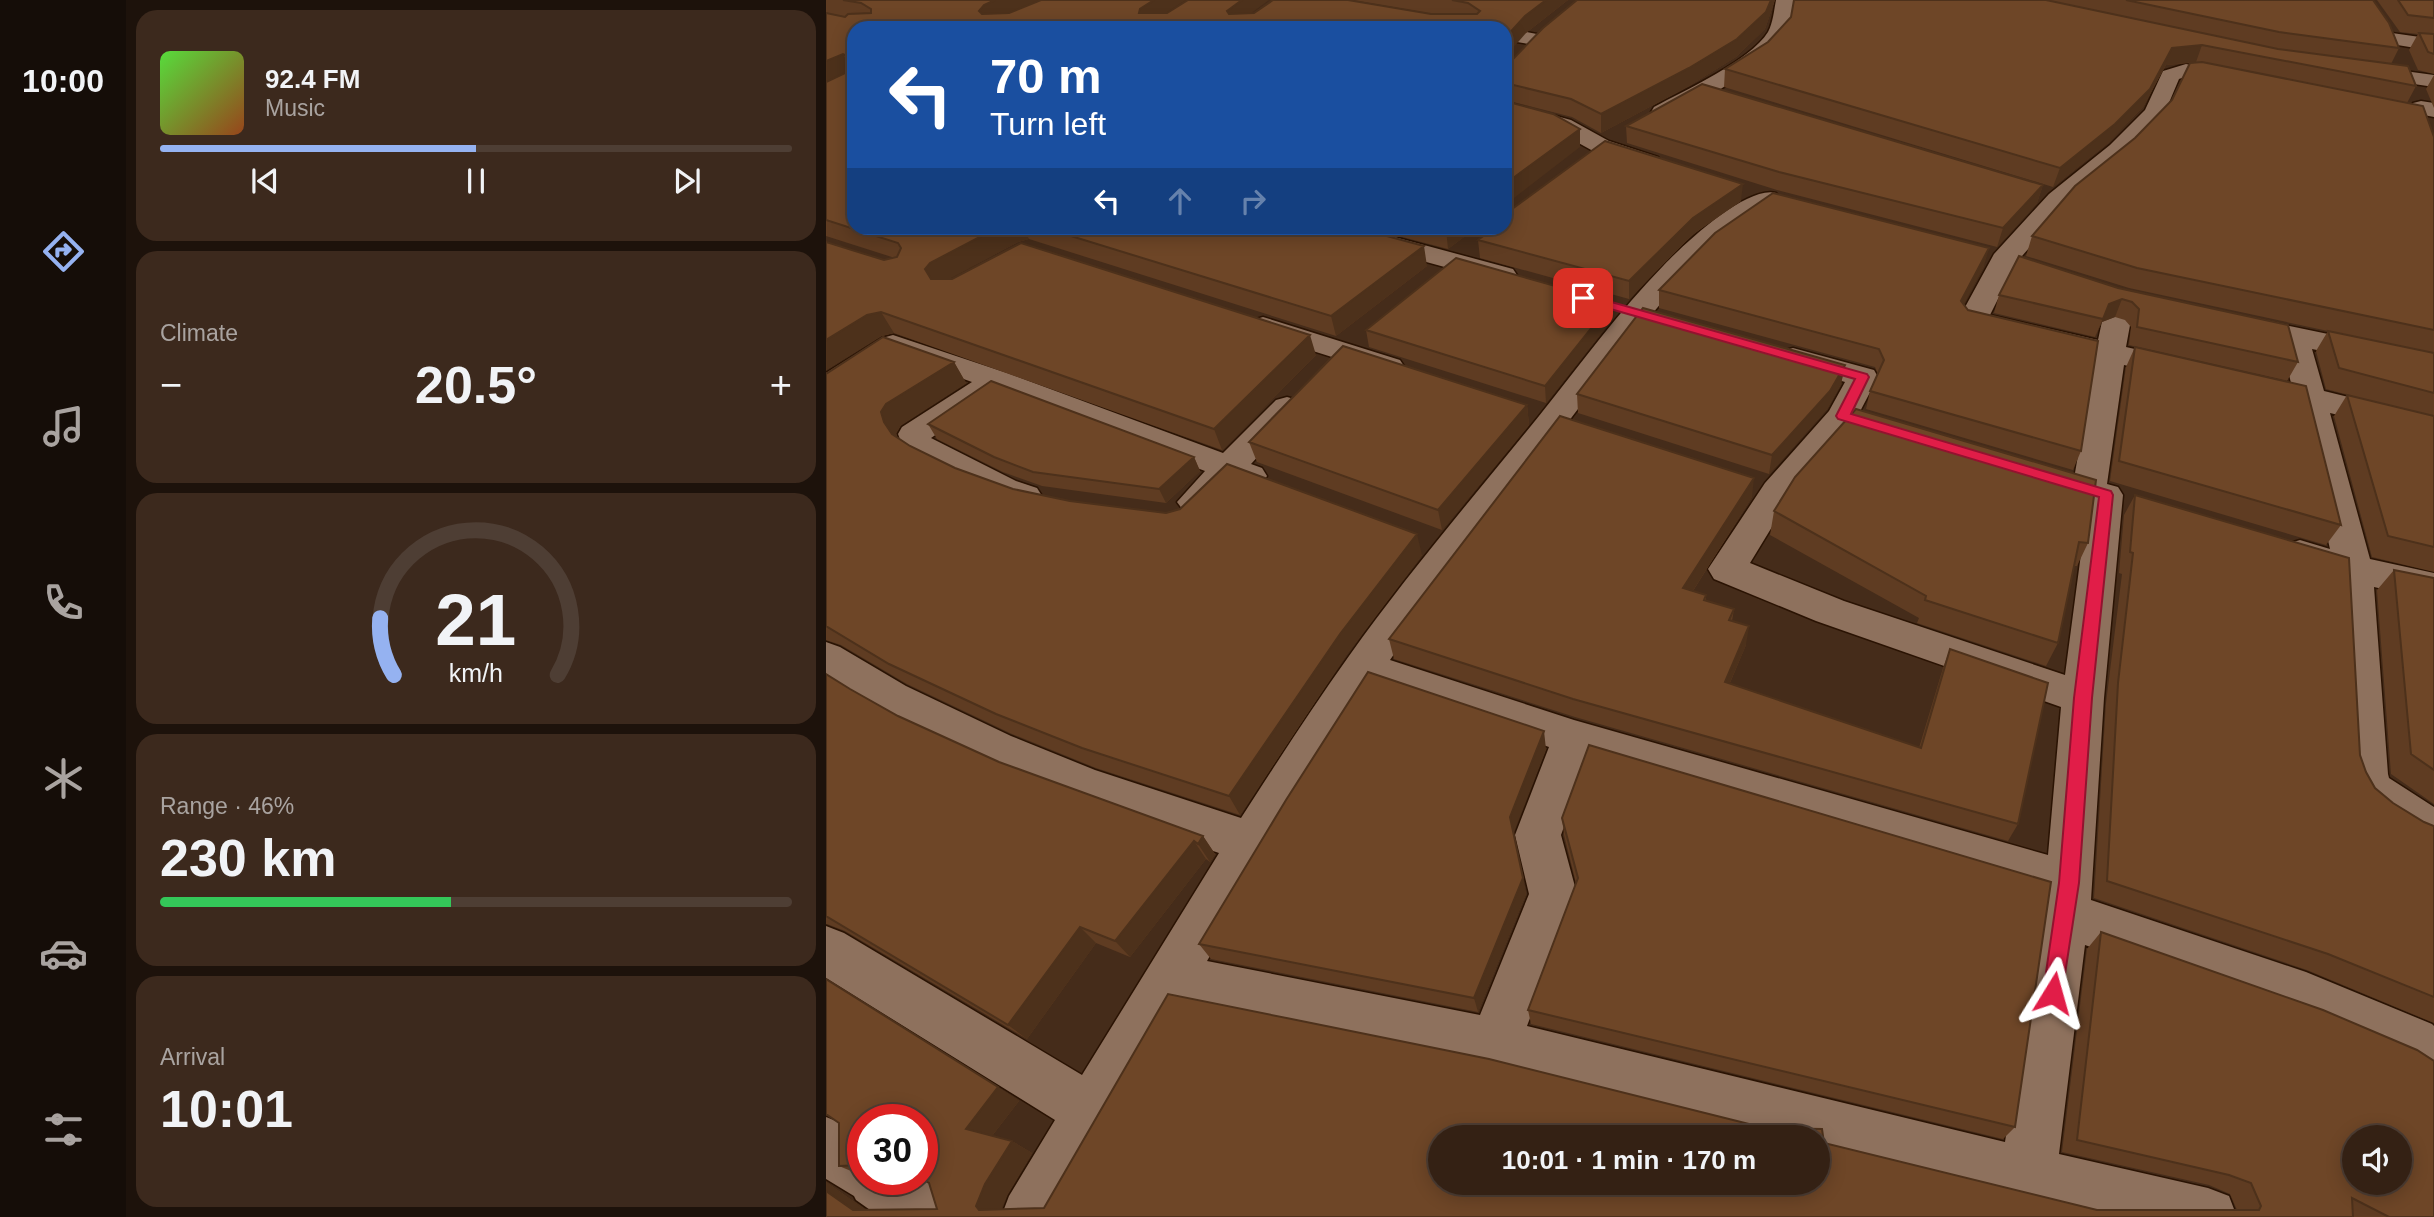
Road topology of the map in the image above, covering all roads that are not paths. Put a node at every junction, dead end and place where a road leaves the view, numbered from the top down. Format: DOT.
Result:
graph roads {
  1 [pos="1785,0"];
  2 [pos="2379,19"];
  3 [pos="1555,23"];
  4 [pos="1512,35"];
  5 [pos="1535,39"];
  6 [pos="2392,39"];
  7 [pos="2434,45"];
  8 [pos="1516,60"];
  9 [pos="2344,69"];
  10 [pos="2408,78"];
  11 [pos="2434,81"];
  12 [pos="2260,85"];
  13 [pos="1699,90"];
  14 [pos="1726,98"];
  15 [pos="1512,111"];
  16 [pos="2421,115"];
  17 [pos="1644,121"];
  18 [pos="1612,140"];
  19 [pos="1579,163"];
  20 [pos="1678,170"];
  21 [pos="1729,186"];
  22 [pos="2031,191"];
  23 [pos="2057,199"];
  24 [pos="1358,235"];
  25 [pos="1485,236"];
  26 [pos="1977,253"];
  27 [pos="2004,260"];
  28 [pos="1452,261"];
  29 [pos="2030,268"];
  30 [pos="1531,283"];
  31 [pos="1422,286"];
  32 [pos="2121,297"];
  33 [pos="1237,317"];
  34 [pos="2222,321"];
  35 [pos="1372,326"];
  36 [pos="2294,336"];
  37 [pos="1769,350"];
  38 [pos="2109,353"];
  39 [pos="2434,365"];
  40 [pos="1323,370"];
  41 [pos="1421,377"];
  42 [pos="996,380"];
  43 [pos="826,387"];
  44 [pos="2309,396"];
  45 [pos="2434,428"];
  46 [pos="1228,468"];
  47 [pos="1280,487"];
  48 [pos="1058,504"];
  49 [pos="1163,518"];
  50 [pos="2276,546"];
  51 [pos="2354,569"];
  52 [pos="2434,587"];
  53 [pos="826,658"];
  54 [pos="1363,667"];
  55 [pos="2083,698"];
  56 [pos="1574,738"];
  57 [pos="2434,831"];
  58 [pos="1252,843"];
  59 [pos="2066,899"];
  60 [pos="826,950"];
  61 [pos="1170,979"];
  62 [pos="1494,1044"];
  63 [pos="2434,1057"];
  64 [pos="1091,1111"];
  65 [pos="826,1145"];
  66 [pos="847,1160"];
  67 [pos="2028,1176"];
  68 [pos="898,1195"];
  69 [pos="930,1217"];
  70 [pos="1030,1217"];
  71 [pos="2208,1217"];
  1 -- 13 [label="street"];
  2 -- 6 [label="street"];
  3 -- 5 [label="street"];
  4 -- 5 [label="street"];
  5 -- 8 [label="street"];
  6 -- 7 [label="street"];
  6 -- 10 [label="street"];
  9 -- 10 [label="street"];
  10 -- 11 [label="street"];
  10 -- 16 [label="street"];
  12 -- 23 [label="street"];
  13 -- 14 [label="street"];
  13 -- 17 [label="street"];
  15 -- 18 [label="street"];
  18 -- 19 [label="street"];
  18 -- 20 [label="street"];
  21 -- 54 [label="street"];
  22 -- 23 [label="street"];
  23 -- 27 [label="street"];
  24 -- 28 [label="street"];
  25 -- 28 [label="street"];
  26 -- 27 [label="street"];
  27 -- 29 [label="street"];
  27 -- 38 [label="street"];
  28 -- 30 [label="street"];
  28 -- 31 [label="street"];
  32 -- 38 [label="street"];
  33 -- 40 [label="street"];
  34 -- 36 [label="street"];
  35 -- 40 [label="street"];
  36 -- 39 [label="street"];
  36 -- 44 [label="street"];
  37 -- 55 [label="street"];
  38 -- 44 [label="street"];
  38 -- 55 [label="street"];
  40 -- 41 [label="street"];
  40 -- 46 [label="street"];
  42 -- 43 [label="street"];
  42 -- 46 [label="street"];
  42 -- 48 [label="street"];
  44 -- 45 [label="street"];
  44 -- 51 [label="street"];
  46 -- 47 [label="street"];
  46 -- 49 [label="street"];
  50 -- 51 [label="street"];
  51 -- 52 [label="street"];
  51 -- 57 [label="street"];
  53 -- 58 [label="street"];
  54 -- 56 [label="street"];
  54 -- 58 [label="street"];
  55 -- 59 [label="street"];
  56 -- 59 [label="street"];
  56 -- 62 [label="street"];
  58 -- 61 [label="street"];
  59 -- 63 [label="street"];
  59 -- 67 [label="street"];
  60 -- 64 [label="street"];
  61 -- 62 [label="street"];
  61 -- 64 [label="street"];
  62 -- 67 [label="street"];
  64 -- 70 [label="street"];
  65 -- 66 [label="street"];
  67 -- 71 [label="street"];
  68 -- 69 [label="street"];
}
